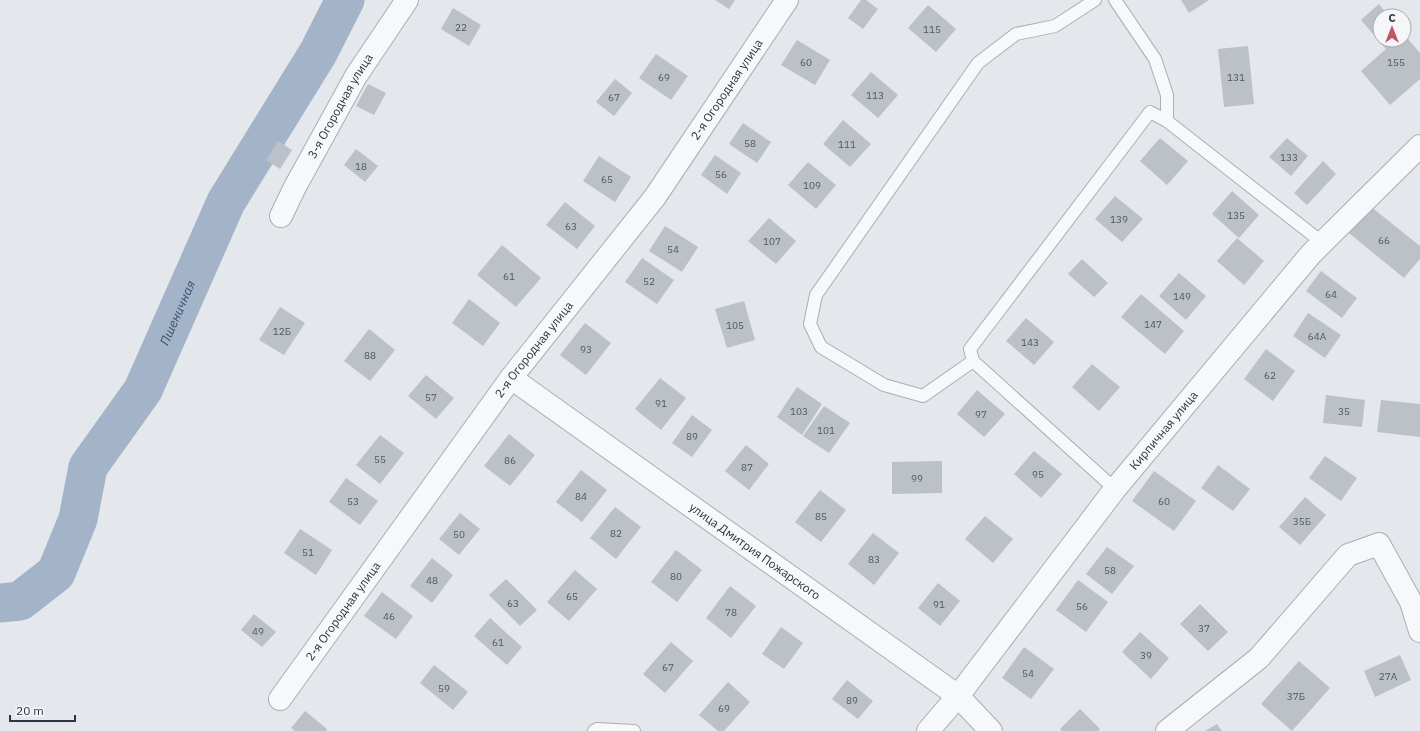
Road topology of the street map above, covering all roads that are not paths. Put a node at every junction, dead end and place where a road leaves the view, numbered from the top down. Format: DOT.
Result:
graph roads {
  1 [pos="407,0"];
  2 [pos="787,0"];
  3 [pos="1095,0"];
  4 [pos="1114,0"];
  5 [pos="1167,121"];
  6 [pos="1420,146"];
  7 [pos="281,216"];
  8 [pos="1323,243"];
  9 [pos="973,361"];
  10 [pos="511,378"];
  11 [pos="1115,489"];
  12 [pos="1420,631"];
  13 [pos="958,696"];
  14 [pos="280,699"];
  15 [pos="594,731"];
  16 [pos="634,731"];
  17 [pos="928,731"];
  18 [pos="991,731"];
  19 [pos="1167,731"];
  1 -- 7 [label="street, 3-я Огородная улица"];
  2 -- 10 [label="street, 2-я Огородная улица"];
  3 -- 9 [label="lane"];
  4 -- 5 [label="lane"];
  5 -- 8 [label="lane"];
  5 -- 9 [label="lane"];
  6 -- 8 [label="street, Кирпичная улица"];
  8 -- 11 [label="street, Кирпичная улица"];
  9 -- 11 [label="lane"];
  10 -- 13 [label="street, улица Дмитрия Пожарского"];
  10 -- 14 [label="street, 2-я Огородная улица"];
  11 -- 13 [label="street, Кирпичная улица"];
  12 -- 19 [label="street"];
  13 -- 17 [label="street, Кирпичная улица"];
  13 -- 18 [label="street, улица Дмитрия Пожарского"];
  15 -- 16 [label="lane"];
}
